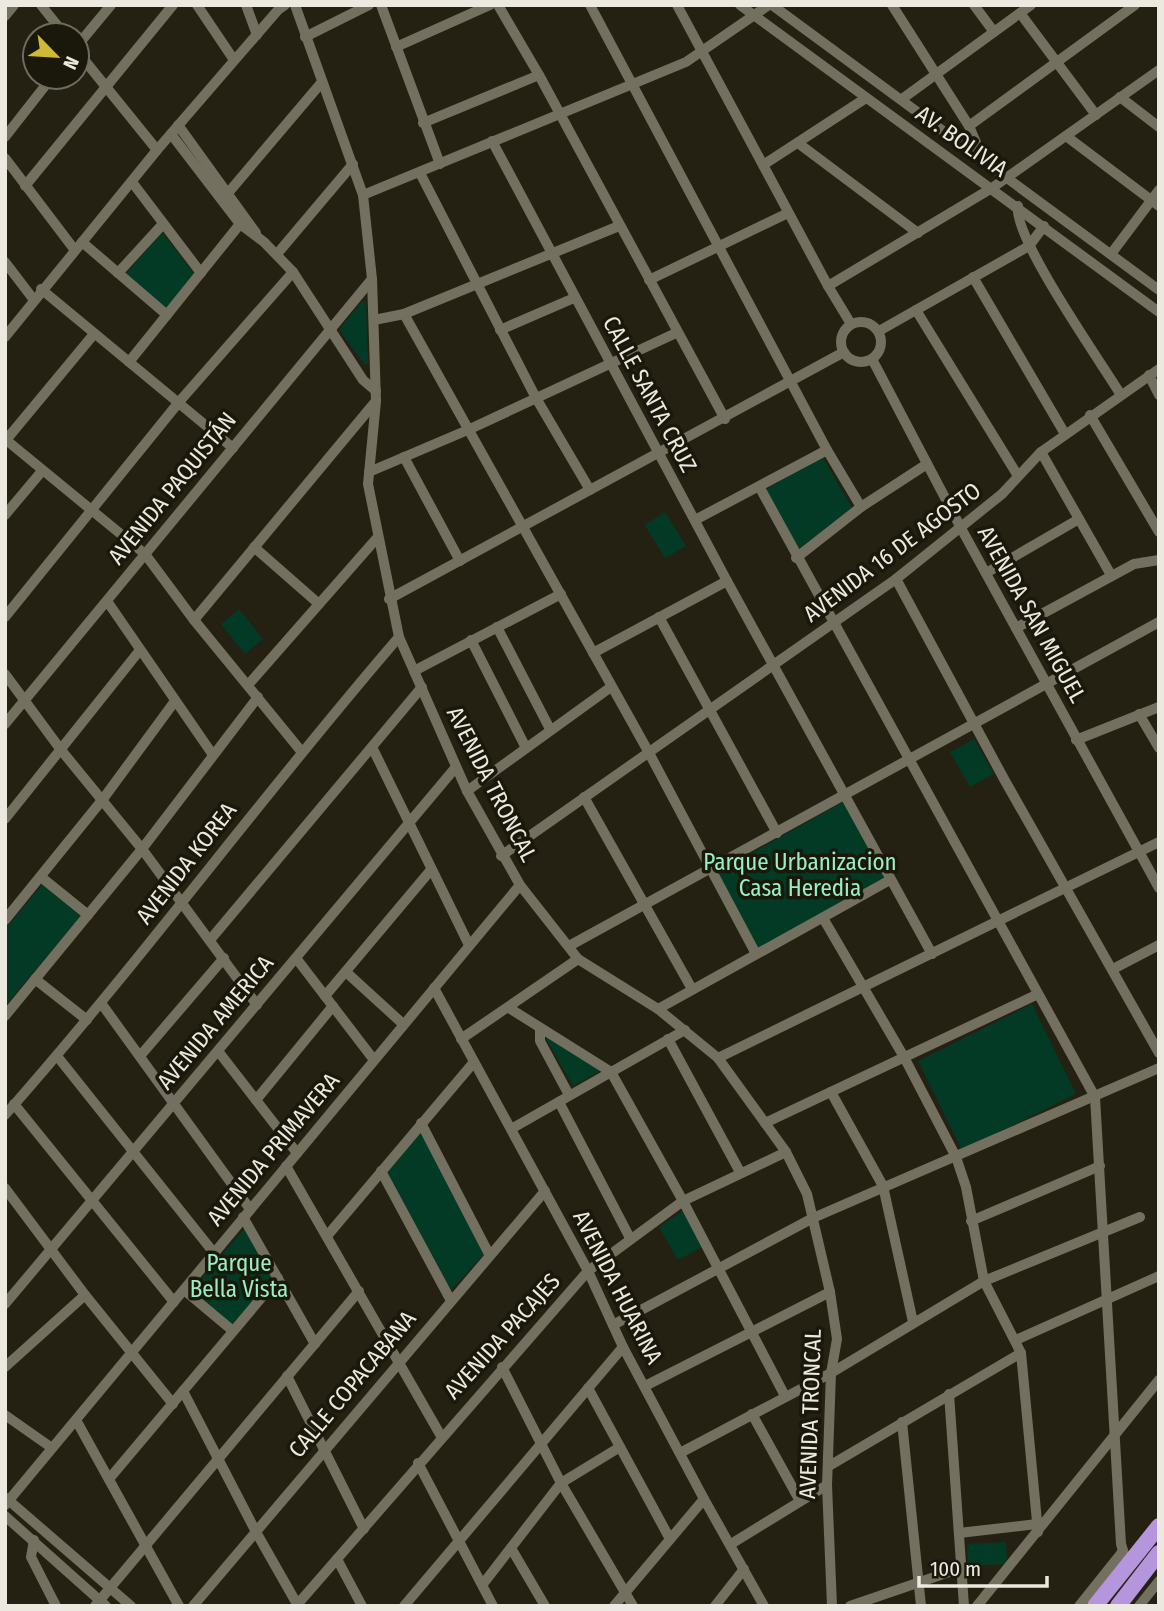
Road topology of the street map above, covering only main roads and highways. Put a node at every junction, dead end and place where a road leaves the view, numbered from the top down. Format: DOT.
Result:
graph roads {
  1 [pos="1159,1526"];
  2 [pos="1159,1553"];
  3 [pos="1095,1606"];
  4 [pos="1118,1606"];
  1 -- 3 [label="highway"];
  2 -- 4 [label="highway"];
}
